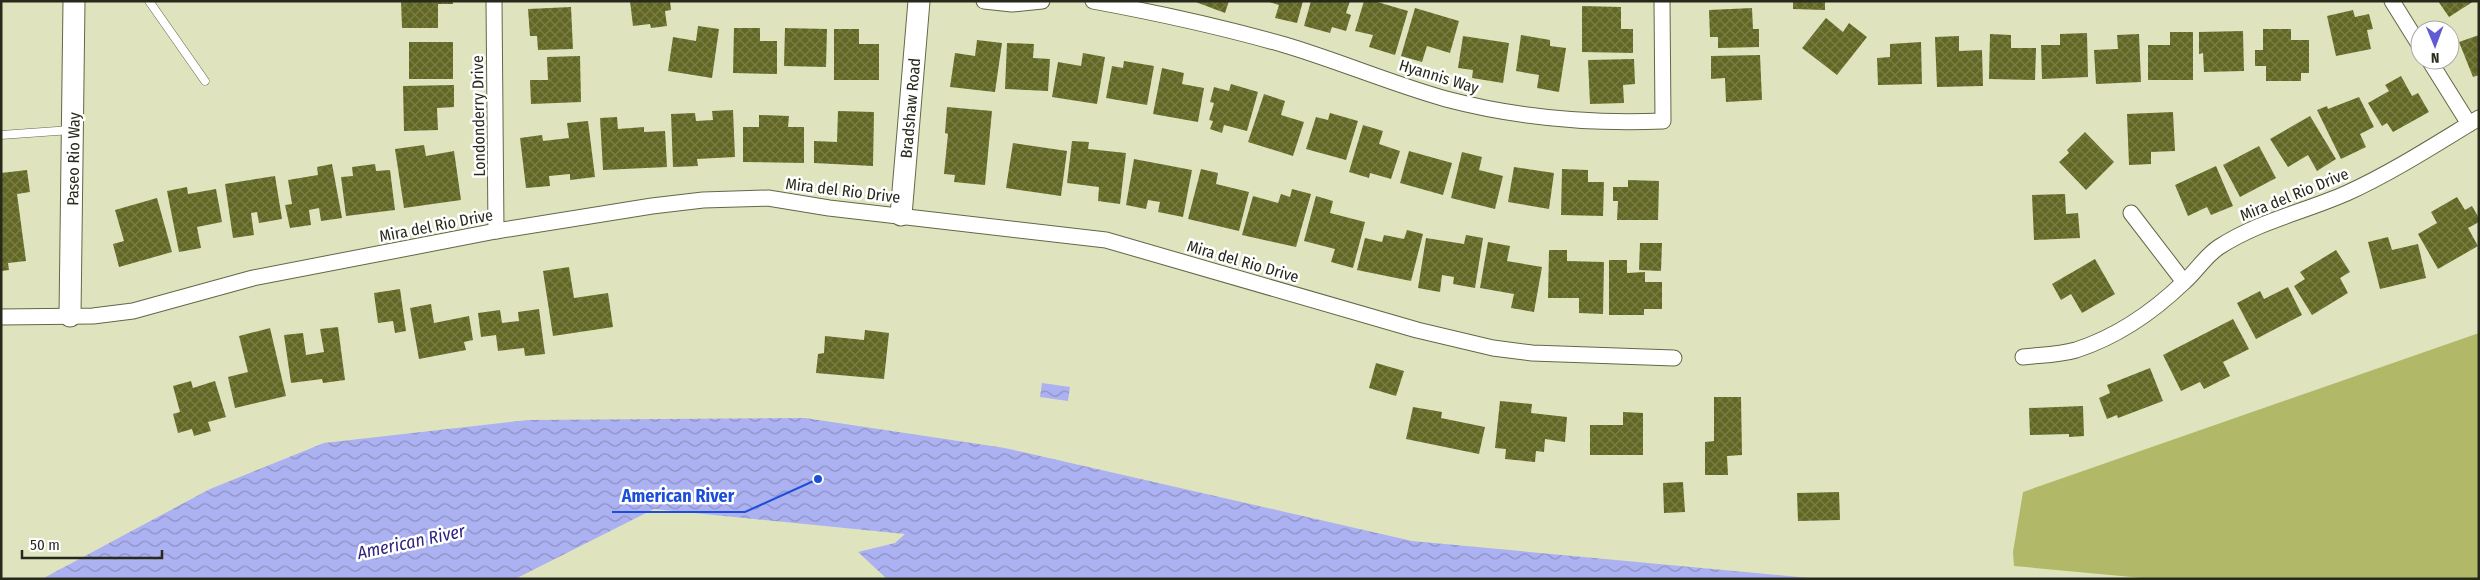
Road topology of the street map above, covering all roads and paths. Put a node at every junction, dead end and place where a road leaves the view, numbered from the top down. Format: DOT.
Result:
graph roads {
  1 [pos="74,1"];
  2 [pos="149,1"];
  3 [pos="494,1"];
  4 [pos="919,1"];
  5 [pos="984,1"];
  6 [pos="1042,1"];
  7 [pos="1093,1"];
  8 [pos="1662,1"];
  9 [pos="2392,1"];
  10 [pos="1135,5"];
  11 [pos="2410,30"];
  12 [pos="2436,70"];
  13 [pos="206,80"];
  14 [pos="2474,121"];
  15 [pos="73,130"];
  16 [pos="1,136"];
  17 [pos="2131,213"];
  18 [pos="901,215"];
  19 [pos="496,231"];
  20 [pos="2184,282"];
  21 [pos="70,316"];
  22 [pos="1,318"];
  23 [pos="2023,357"];
  24 [pos="1674,358"];
  1 -- 15 [label="street, Paseo Rio Way"];
  2 -- 13 [label="lane"];
  3 -- 19 [label="street, Londonderry Drive"];
  4 -- 18 [label="street, Bradshaw Road"];
  5 -- 6 [label="street"];
  7 -- 10 [label="street, Hyannis Way"];
  8 -- 10 [label="street, Hyannis Way"];
  9 -- 11 [label="street"];
  12 -- 14 [label="street"];
  14 -- 20 [label="street, Mira del Rio Drive"];
  15 -- 16 [label="lane"];
  15 -- 21 [label="street, Paseo Rio Way"];
  17 -- 20 [label="street"];
  18 -- 19 [label="street, Mira del Rio Drive"];
  18 -- 24 [label="street, Mira del Rio Drive"];
  19 -- 21 [label="street, Mira del Rio Drive"];
  20 -- 23 [label="street, Mira del Rio Drive"];
  21 -- 22 [label="street, Mira del Rio Drive"];
}
